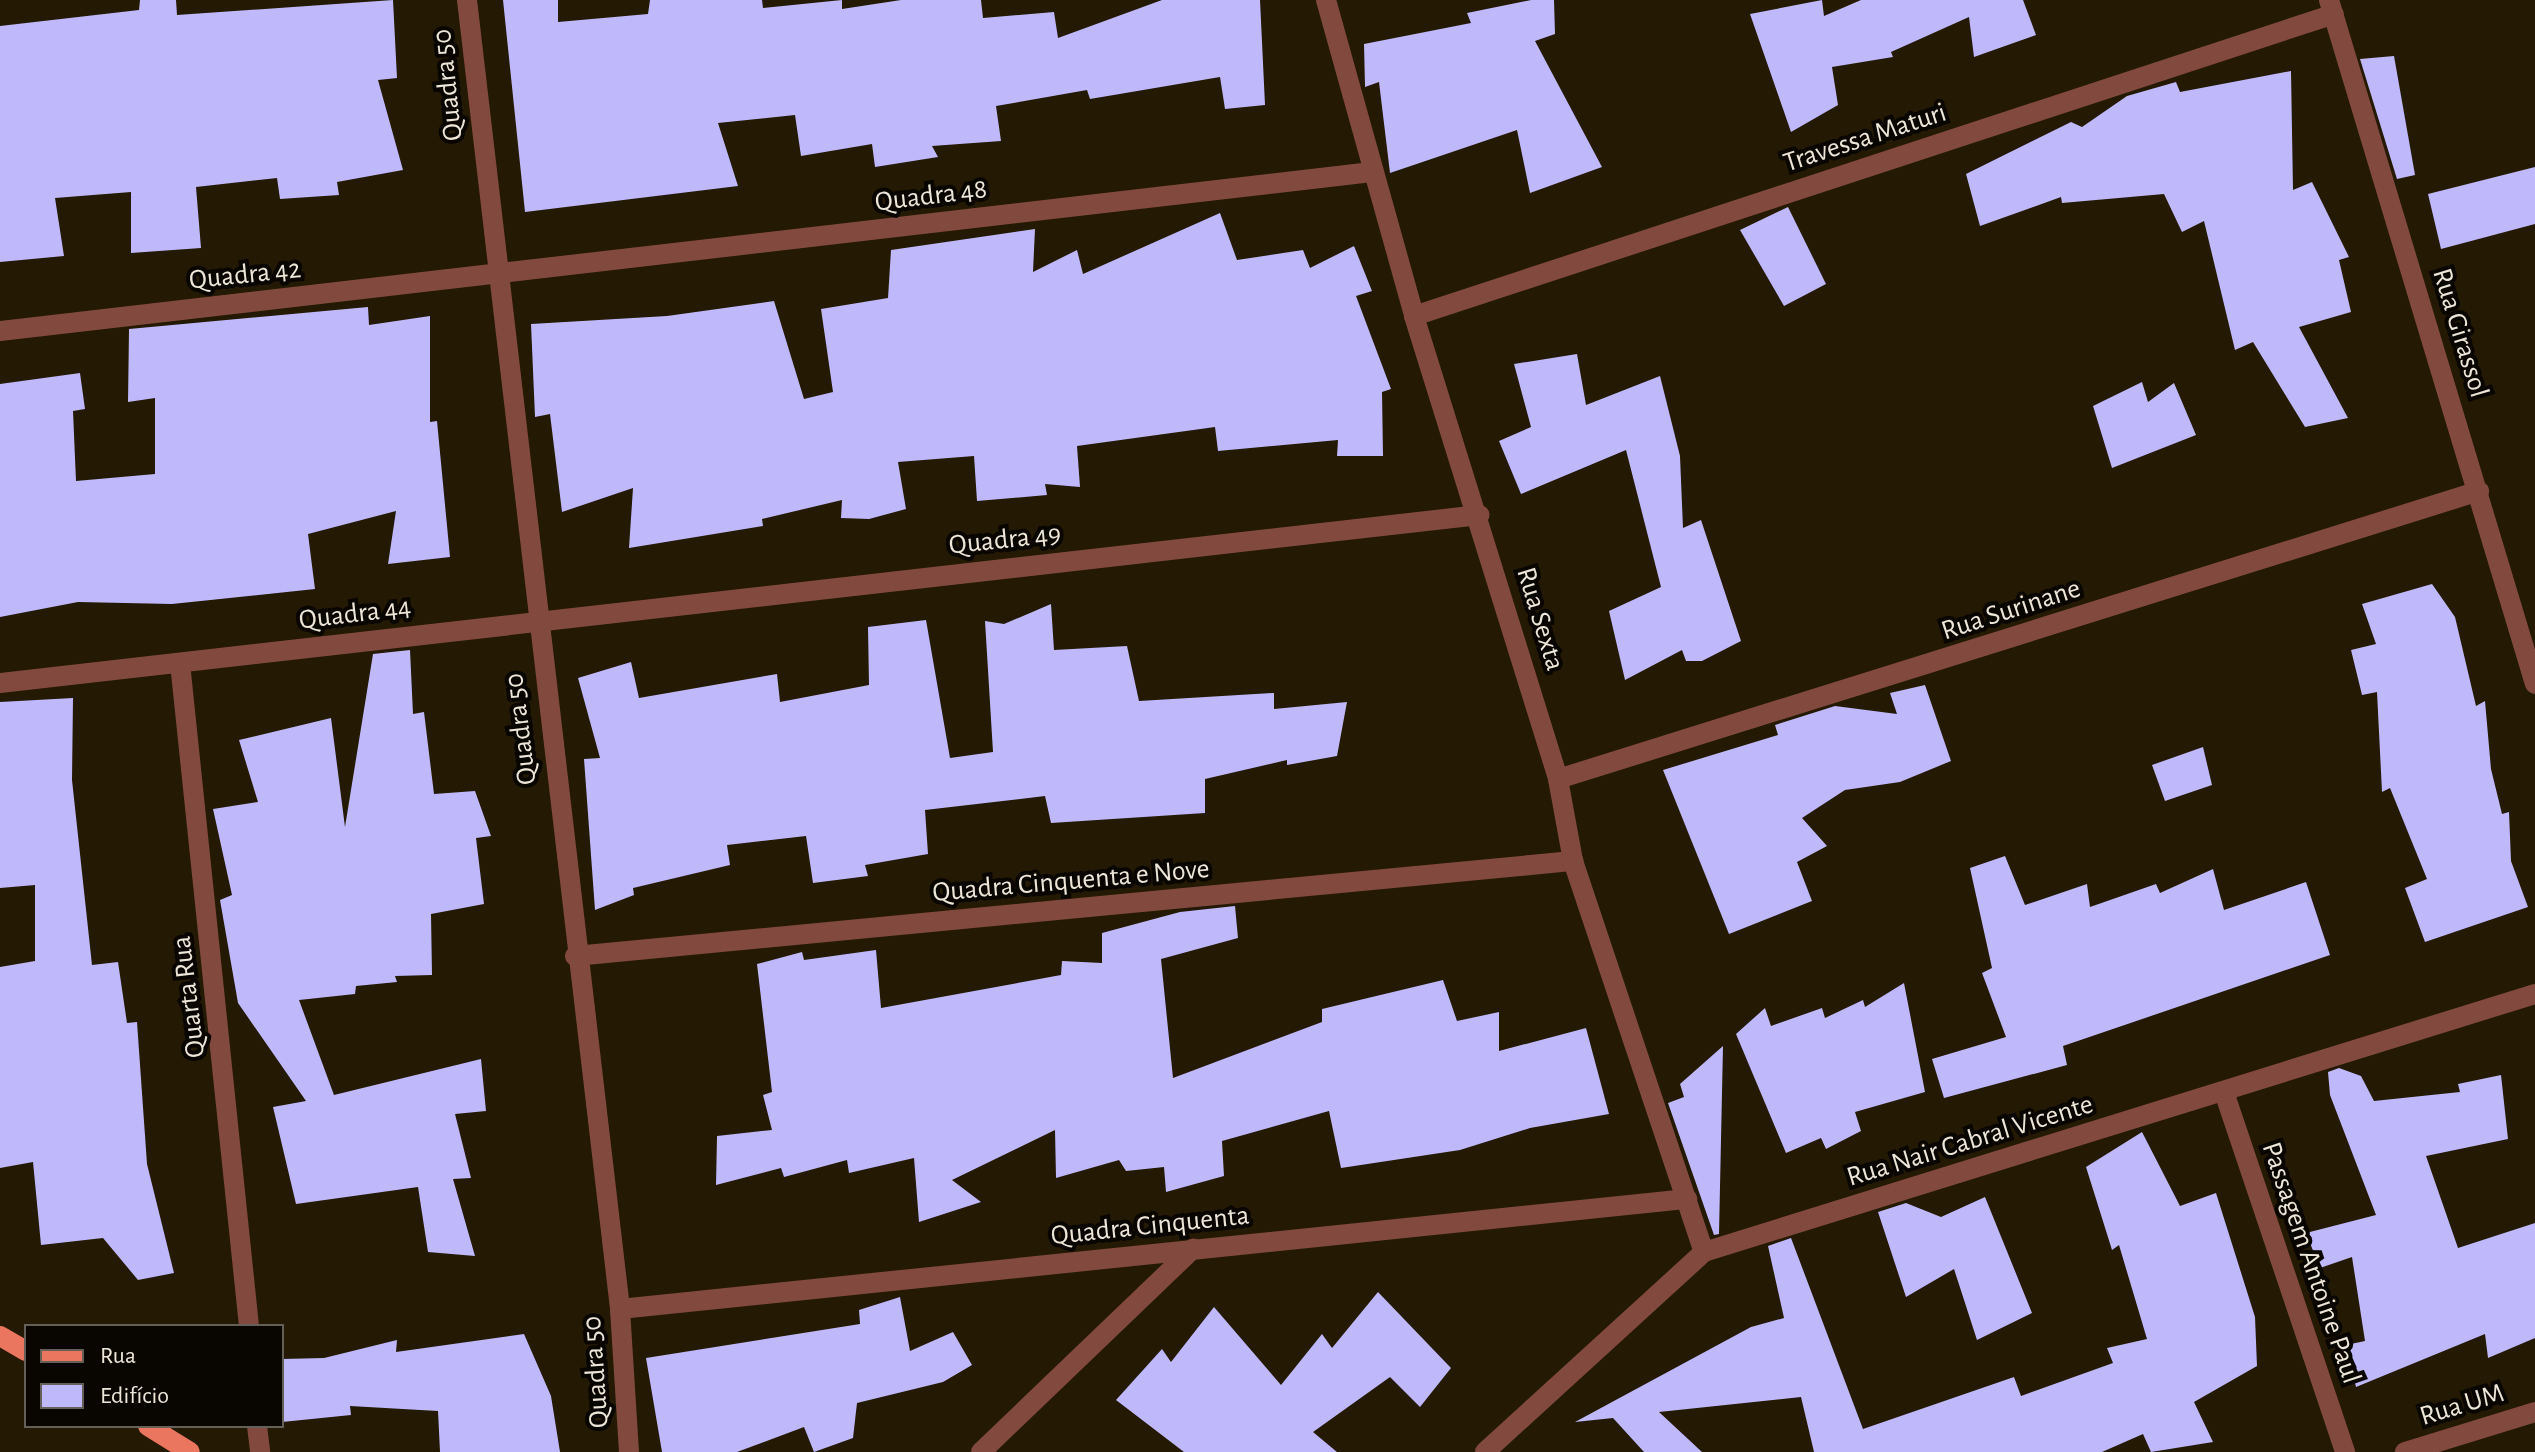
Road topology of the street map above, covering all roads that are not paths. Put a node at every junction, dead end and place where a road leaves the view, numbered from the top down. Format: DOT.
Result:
graph roads {
  1 [pos="467,0"];
  2 [pos="1326,0"];
  3 [pos="2331,7"];
  4 [pos="1372,172"];
  5 [pos="496,275"];
  6 [pos="1414,316"];
  7 [pos="0,331"];
  8 [pos="2479,491"];
  9 [pos="1479,515"];
  10 [pos="537,621"];
  11 [pos="180,663"];
  12 [pos="0,683"];
  13 [pos="2535,684"];
  14 [pos="1558,779"];
  15 [pos="1573,861"];
  16 [pos="575,956"];
  17 [pos="2535,994"];
  18 [pos="2224,1092"];
  19 [pos="1687,1199"];
  20 [pos="1193,1249"];
  21 [pos="1704,1252"];
  22 [pos="620,1309"];
  23 [pos="249,1324"];
  24 [pos="0,1336"];
  25 [pos="24,1350"];
  26 [pos="2535,1412"];
  27 [pos="151,1428"];
  28 [pos="257,1428"];
  29 [pos="190,1452"];
  30 [pos="260,1452"];
  31 [pos="629,1452"];
  32 [pos="981,1452"];
  33 [pos="1485,1452"];
  34 [pos="2345,1452"];
  35 [pos="2405,1452"];
  1 -- 5 [label="street, Quadra 50"];
  2 -- 4 [label="street, Rua Sexta"];
  3 -- 6 [label="street, Travessa Maturi"];
  3 -- 8 [label="street, Rua Girassol"];
  4 -- 5 [label="street, Quadra 48"];
  4 -- 6 [label="street, Rua Sexta"];
  5 -- 7 [label="street, Quadra 42"];
  5 -- 10 [label="street, Quadra 50"];
  6 -- 9 [label="street, Rua Sexta"];
  8 -- 13 [label="street, Rua Girassol"];
  8 -- 14 [label="street, Rua Surinane"];
  9 -- 10 [label="street, Quadra 49"];
  9 -- 14 [label="street, Rua Sexta"];
  10 -- 11 [label="street, Quadra 44"];
  10 -- 16 [label="street, Quadra 50"];
  11 -- 12 [label="street, Quadra 44"];
  11 -- 23 [label="street, Quarta Rua"];
  14 -- 15 [label="street, Rua Sexta"];
  15 -- 16 [label="street, Quadra Cinquenta e Nove"];
  15 -- 19 [label="street, Rua Sexta"];
  16 -- 22 [label="street, Quadra 50"];
  17 -- 18 [label="street, Rua Nair Cabral Vicente"];
  18 -- 21 [label="street, Rua Nair Cabral Vicente"];
  18 -- 34 [label="street, Passagem Antoine Paul"];
  19 -- 20 [label="street, Quadra Cinquenta"];
  19 -- 21 [label="street, Rua Sexta"];
  20 -- 22 [label="street, Quadra Cinquenta"];
  20 -- 32 [label="street"];
  21 -- 33 [label="street, Rua Nair Cabral Vicente"];
  22 -- 31 [label="street, Quadra 50"];
  24 -- 25 [label="main road"];
  26 -- 35 [label="street, Rua UM"];
  27 -- 29 [label="main road"];
  28 -- 30 [label="street"];
}
